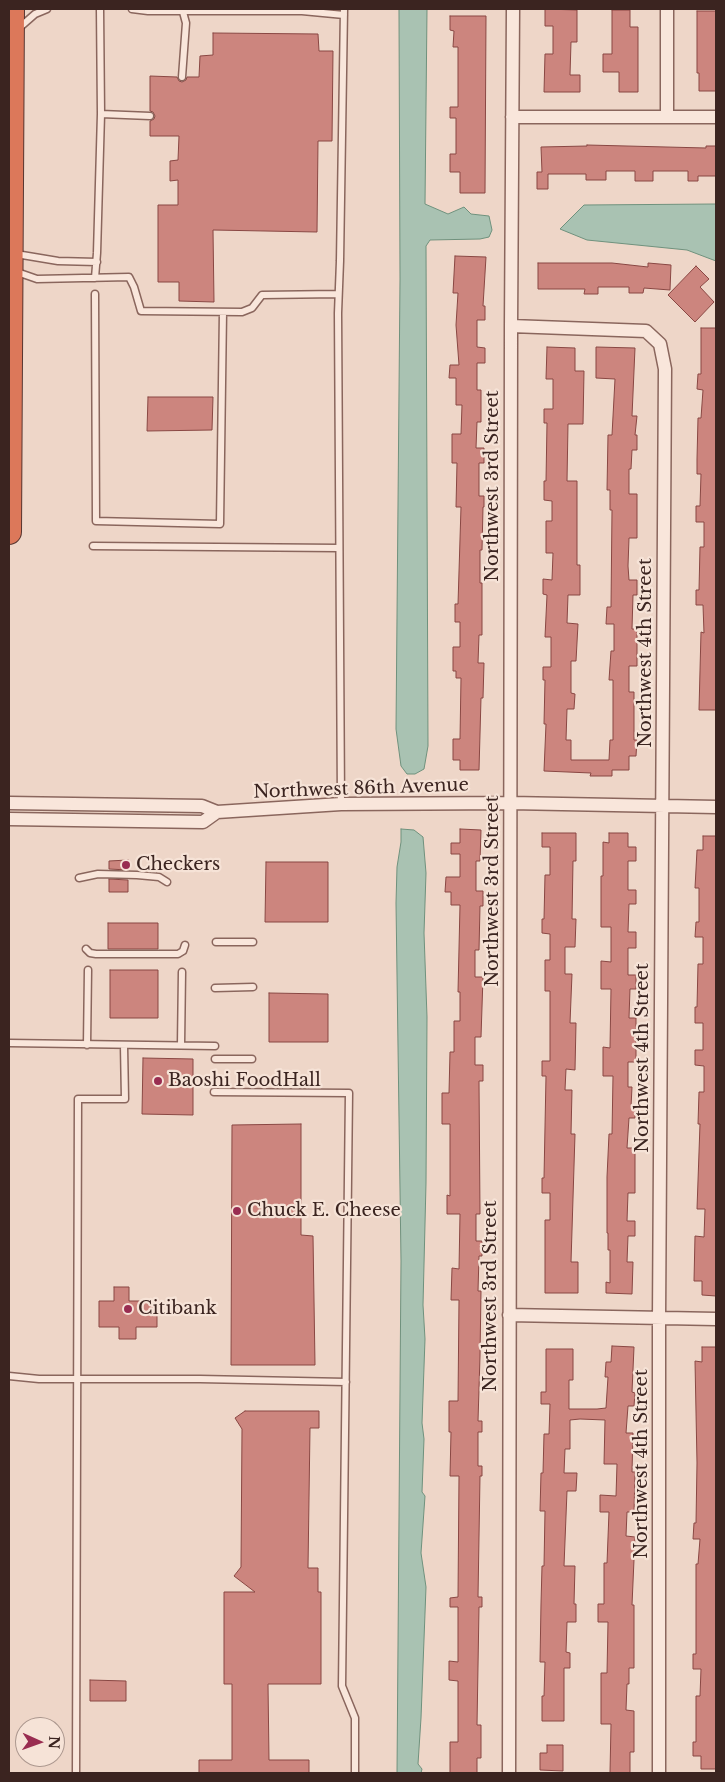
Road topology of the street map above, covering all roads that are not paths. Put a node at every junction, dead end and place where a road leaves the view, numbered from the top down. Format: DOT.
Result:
graph roads {
  1 [pos="12,9"];
  2 [pos="47,9"];
  3 [pos="100,9"];
  4 [pos="132,9"];
  5 [pos="513,9"];
  6 [pos="667,9"];
  7 [pos="302,10"];
  8 [pos="183,12"];
  9 [pos="344,12"];
  10 [pos="13,34"];
  11 [pos="182,77"];
  12 [pos="101,114"];
  13 [pos="150,116"];
  14 [pos="667,116"];
  15 [pos="512,117"];
  16 [pos="716,117"];
  17 [pos="97,262"];
  18 [pos="10,263"];
  19 [pos="94,278"];
  20 [pos="95,294"];
  21 [pos="338,294"];
  22 [pos="223,312"];
  23 [pos="511,326"];
  24 [pos="9,375"];
  25 [pos="9,532"];
  26 [pos="92,546"];
  27 [pos="339,548"];
  28 [pos="9,802"];
  29 [pos="510,803"];
  30 [pos="341,804"];
  31 [pos="662,807"];
  32 [pos="716,807"];
  33 [pos="217,812"];
  34 [pos="9,819"];
  35 [pos="79,878"];
  36 [pos="167,882"];
  37 [pos="216,942"];
  38 [pos="253,942"];
  39 [pos="185,944"];
  40 [pos="86,949"];
  41 [pos="88,970"];
  42 [pos="182,972"];
  43 [pos="253,987"];
  44 [pos="215,988"];
  45 [pos="9,1043"];
  46 [pos="87,1045"];
  47 [pos="181,1045"];
  48 [pos="124,1046"];
  49 [pos="215,1046"];
  50 [pos="215,1059"];
  51 [pos="252,1060"];
  52 [pos="214,1092"];
  53 [pos="509,1315"];
  54 [pos="660,1318"];
  55 [pos="716,1319"];
  56 [pos="9,1376"];
  57 [pos="77,1379"];
  58 [pos="346,1382"];
  59 [pos="76,1773"];
  60 [pos="355,1773"];
  61 [pos="508,1773"];
  62 [pos="659,1773"];
  1 -- 10 [label="highway"];
  2 -- 10 [label="lane"];
  3 -- 12 [label="lane"];
  4 -- 8 [label="lane"];
  5 -- 15 [label="street, Northwest 3rd Street"];
  6 -- 14 [label="street"];
  7 -- 8 [label="lane"];
  7 -- 9 [label="lane"];
  8 -- 11 [label="lane"];
  9 -- 21 [label="lane"];
  10 -- 18 [label="highway"];
  12 -- 13 [label="lane"];
  12 -- 17 [label="lane"];
  14 -- 15 [label="street"];
  14 -- 16 [label="street"];
  15 -- 23 [label="street, Northwest 3rd Street"];
  17 -- 18 [label="lane"];
  17 -- 19 [label="lane"];
  18 -- 19 [label="lane"];
  18 -- 24 [label="highway"];
  19 -- 22 [label="lane"];
  20 -- 22 [label="lane"];
  21 -- 22 [label="lane"];
  21 -- 27 [label="lane"];
  23 -- 29 [label="street, Northwest 3rd Street"];
  23 -- 31 [label="street, Northwest 4th Street"];
  24 -- 25 [label="highway"];
  26 -- 27 [label="lane"];
  27 -- 30 [label="lane"];
  28 -- 33 [label="street, Northwest 86th Avenue"];
  29 -- 30 [label="street, Northwest 86th Avenue"];
  29 -- 31 [label="street, Northwest 86th Avenue"];
  29 -- 53 [label="street, Northwest 3rd Street"];
  30 -- 33 [label="street, Northwest 86th Avenue"];
  31 -- 32 [label="street, Northwest 86th Avenue"];
  31 -- 54 [label="street, Northwest 4th Street"];
  33 -- 34 [label="street, Northwest 86th Avenue"];
  35 -- 36 [label="lane"];
  37 -- 38 [label="lane"];
  39 -- 40 [label="lane"];
  41 -- 46 [label="lane"];
  42 -- 47 [label="lane"];
  43 -- 44 [label="lane"];
  45 -- 46 [label="lane"];
  46 -- 48 [label="lane"];
  47 -- 48 [label="lane"];
  47 -- 49 [label="lane"];
  48 -- 57 [label="lane"];
  50 -- 51 [label="lane"];
  52 -- 58 [label="lane"];
  53 -- 54 [label="street"];
  53 -- 61 [label="street, Northwest 3rd Street"];
  54 -- 55 [label="street"];
  54 -- 62 [label="street, Northwest 4th Street"];
  56 -- 57 [label="lane"];
  57 -- 58 [label="lane"];
  57 -- 59 [label="lane"];
  58 -- 60 [label="lane"];
}
